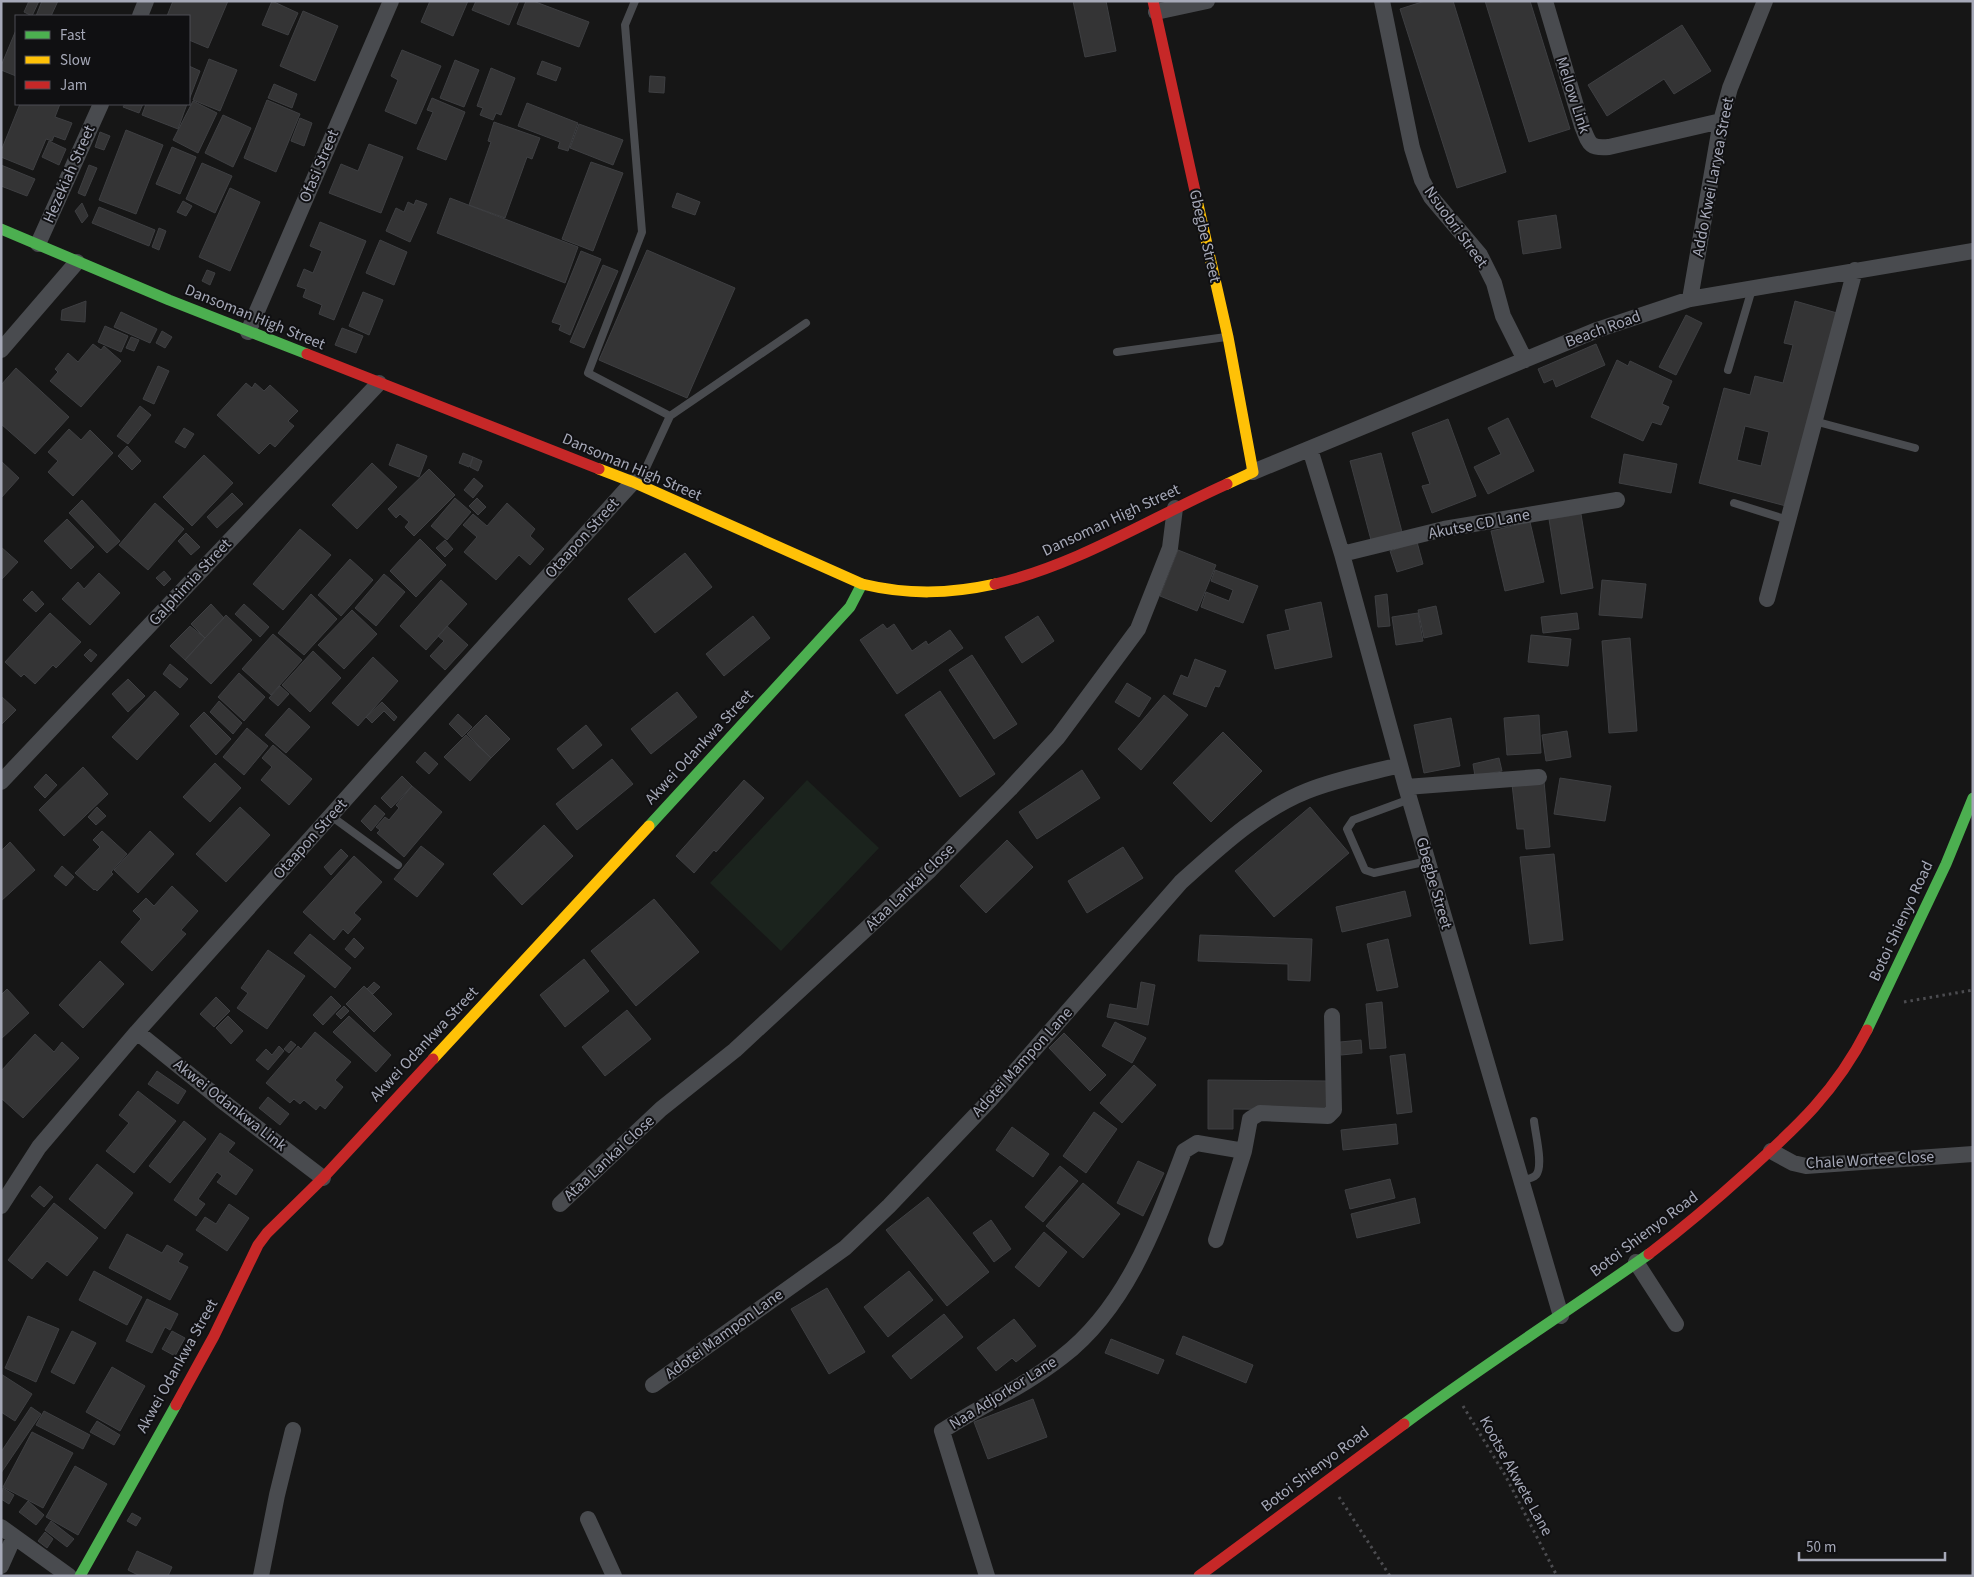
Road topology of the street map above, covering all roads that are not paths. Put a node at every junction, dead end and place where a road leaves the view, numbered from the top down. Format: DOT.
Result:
graph roads {
  1 [pos="146,1"];
  2 [pos="390,1"];
  3 [pos="635,1"];
  4 [pos="1207,1"];
  5 [pos="1382,1"];
  6 [pos="1545,1"];
  7 [pos="1765,1"];
  8 [pos="1154,7"];
  9 [pos="140,15"];
  10 [pos="101,105"];
  11 [pos="1721,121"];
  12 [pos="1,230"];
  13 [pos="38,244"];
  14 [pos="1973,251"];
  15 [pos="77,262"];
  16 [pos="1855,270"];
  17 [pos="1752,289"];
  18 [pos="1690,299"];
  19 [pos="806,323"];
  20 [pos="248,332"];
  21 [pos="1228,337"];
  22 [pos="1,350"];
  23 [pos="1117,352"];
  24 [pos="1525,360"];
  25 [pos="1728,370"];
  26 [pos="379,383"];
  27 [pos="670,416"];
  28 [pos="1814,421"];
  29 [pos="1915,448"];
  30 [pos="1310,449"];
  31 [pos="1252,472"];
  32 [pos="636,484"];
  33 [pos="1617,500"];
  34 [pos="1734,503"];
  35 [pos="1175,508"];
  36 [pos="1788,520"];
  37 [pos="1342,554"];
  38 [pos="862,584"];
  39 [pos="1767,599"];
  40 [pos="1400,765"];
  41 [pos="1539,777"];
  42 [pos="1,782"];
  43 [pos="1408,793"];
  44 [pos="1973,798"];
  45 [pos="331,816"];
  46 [pos="1428,861"];
  47 [pos="398,865"];
  48 [pos="1332,1016"];
  49 [pos="137,1032"];
  50 [pos="1534,1121"];
  51 [pos="1244,1151"];
  52 [pos="1771,1151"];
  53 [pos="1973,1154"];
  54 [pos="323,1178"];
  55 [pos="1521,1180"];
  56 [pos="560,1204"];
  57 [pos="1,1206"];
  58 [pos="1216,1240"];
  59 [pos="1636,1262"];
  60 [pos="1561,1316"];
  61 [pos="1676,1324"];
  62 [pos="653,1385"];
  63 [pos="293,1430"];
  64 [pos="588,1519"];
  65 [pos="8,1532"];
  66 [pos="1,1566"];
  67 [pos="1216,1570"];
  68 [pos="69,1576"];
  69 [pos="80,1576"];
  70 [pos="261,1576"];
  71 [pos="614,1576"];
  72 [pos="987,1576"];
  73 [pos="1199,1576"];
  1 -- 9 [label="street"];
  2 -- 20 [label="street, Ofasi Street"];
  3 -- 27 [label="lane"];
  4 -- 8 [label="street"];
  5 -- 24 [label="street, Nsuobri Street"];
  6 -- 11 [label="street, Mellow Link"];
  7 -- 11 [label="street, Addo Kwei Laryea Street"];
  8 -- 21 [label="street, Gbegbe Street"];
  10 -- 13 [label="street, Hezekiah Street"];
  11 -- 18 [label="street, Addo Kwei Laryea Street"];
  12 -- 13 [label="street, Dansoman High Street"];
  13 -- 15 [label="street, Dansoman High Street"];
  14 -- 16 [label="street, Beach Road"];
  15 -- 20 [label="street, Dansoman High Street"];
  15 -- 22 [label="street"];
  16 -- 17 [label="street, Beach Road"];
  16 -- 28 [label="street"];
  17 -- 18 [label="street, Beach Road"];
  17 -- 25 [label="lane"];
  18 -- 24 [label="street, Beach Road"];
  19 -- 27 [label="lane"];
  20 -- 26 [label="street, Dansoman High Street"];
  21 -- 23 [label="lane"];
  21 -- 31 [label="street, Gbegbe Street"];
  24 -- 30 [label="street, Beach Road"];
  26 -- 32 [label="street, Dansoman High Street"];
  26 -- 42 [label="street, Galphimia Street"];
  27 -- 32 [label="lane"];
  28 -- 29 [label="lane"];
  28 -- 36 [label="street"];
  30 -- 31 [label="street, Beach Road"];
  30 -- 37 [label="street, Gbegbe Street"];
  31 -- 35 [label="street, Dansoman High Street"];
  32 -- 38 [label="street, Dansoman High Street"];
  32 -- 45 [label="street, Otaapon Street"];
  33 -- 37 [label="street, Akutse CD Lane"];
  34 -- 36 [label="lane"];
  35 -- 38 [label="street, Dansoman High Street"];
  35 -- 56 [label="street, Ataa Lankai Close"];
  36 -- 39 [label="street"];
  37 -- 40 [label="street, Gbegbe Street"];
  38 -- 54 [label="street, Akwei Odankwa Street"];
  40 -- 43 [label="street, Gbegbe Street"];
  40 -- 62 [label="street, Adotei Mampon Lane"];
  41 -- 43 [label="street"];
  43 -- 46 [label="street, Gbegbe Street"];
  43 -- 46 [label="lane"];
  44 -- 52 [label="street, Botoi Shienyo Road"];
  45 -- 47 [label="lane"];
  45 -- 49 [label="street, Otaapon Street"];
  46 -- 55 [label="street, Gbegbe Street"];
  48 -- 51 [label="street"];
  49 -- 54 [label="street, Akwei Odankwa Link"];
  49 -- 57 [label="street, Otaapon Street"];
  50 -- 55 [label="lane"];
  51 -- 58 [label="street"];
  51 -- 72 [label="street, Naa Adjorkor Lane"];
  52 -- 53 [label="street, Chale Wortee Close"];
  52 -- 59 [label="street, Botoi Shienyo Road"];
  54 -- 69 [label="street, Akwei Odankwa Street"];
  55 -- 60 [label="street, Gbegbe Street"];
  59 -- 60 [label="street, Botoi Shienyo Road"];
  59 -- 61 [label="street"];
  60 -- 67 [label="street, Botoi Shienyo Road"];
  63 -- 70 [label="street"];
  64 -- 71 [label="street"];
  65 -- 66 [label="street"];
  65 -- 68 [label="street"];
  67 -- 73 [label="street, Botoi Shienyo Road"];
}
